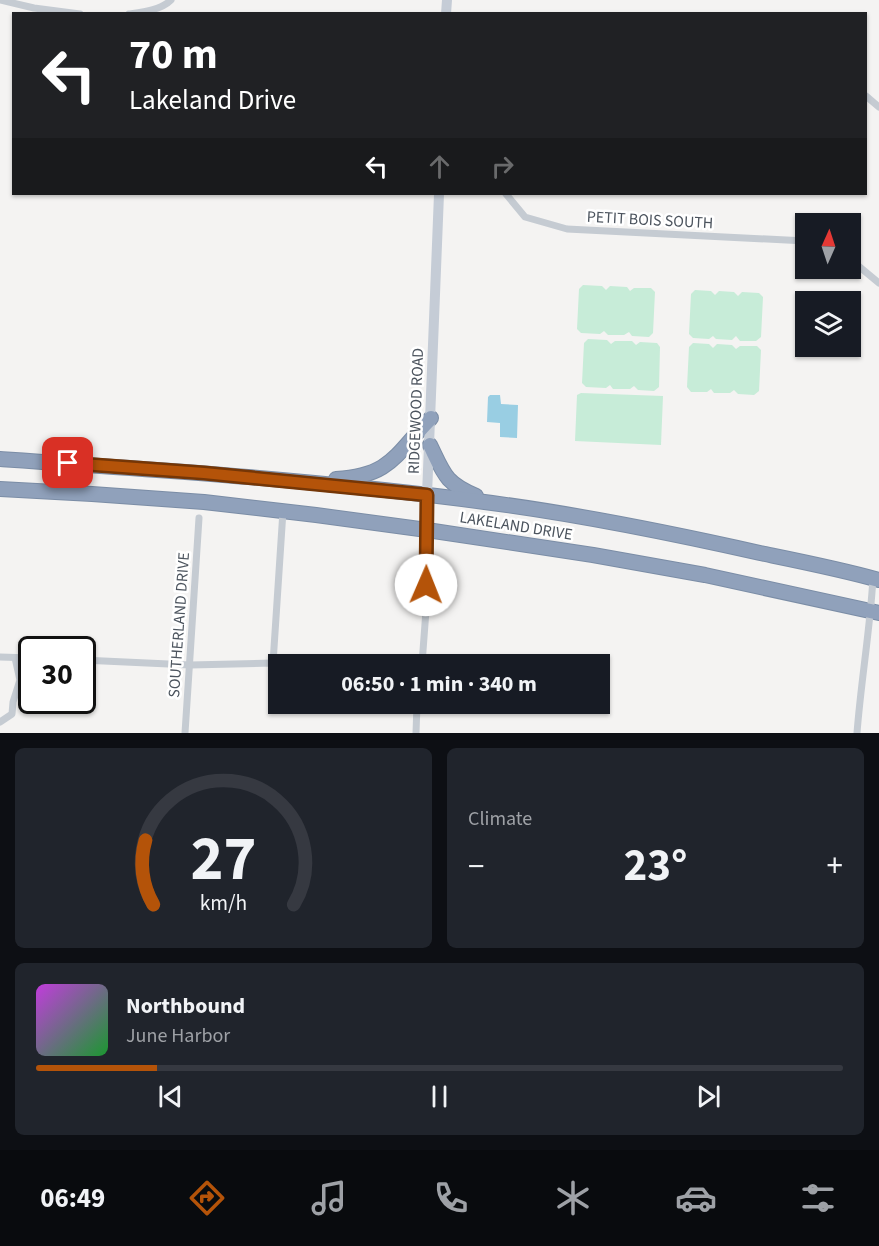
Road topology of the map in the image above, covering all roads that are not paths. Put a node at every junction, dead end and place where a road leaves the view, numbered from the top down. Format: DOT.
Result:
graph roads {
  1 [pos="0,0"];
  2 [pos="171,0"];
  3 [pos="65,12"];
  4 [pos="140,12"];
  5 [pos="867,97"];
  6 [pos="879,107"];
  7 [pos="439,195"];
  8 [pos="507,195"];
  9 [pos="795,241"];
  10 [pos="861,268"];
  11 [pos="879,283"];
  12 [pos="431,418"];
  13 [pos="430,445"];
  14 [pos="0,459"];
  15 [pos="291,481"];
  16 [pos="0,489"];
  17 [pos="427,495"];
  18 [pos="492,503"];
  19 [pos="283,511"];
  20 [pos="199,518"];
  21 [pos="427,530"];
  22 [pos="876,579"];
  23 [pos="875,612"];
  24 [pos="274,654"];
  25 [pos="423,654"];
  26 [pos="0,657"];
  27 [pos="15,658"];
  28 [pos="96,661"];
  29 [pos="268,663"];
  30 [pos="190,665"];
  31 [pos="417,714"];
  32 [pos="0,722"];
  33 [pos="185,733"];
  34 [pos="416,733"];
  35 [pos="857,733"];
  1 -- 3 [label="street"];
  2 -- 4 [label="street"];
  5 -- 6 [label="street"];
  7 -- 12 [label="street, RIDGEWOOD ROAD"];
  8 -- 9 [label="street, PETIT BOIS SOUTH"];
  10 -- 11 [label="street"];
  12 -- 13 [label="street, RIDGEWOOD ROAD"];
  12 -- 15 [label="highway"];
  13 -- 17 [label="street, RIDGEWOOD ROAD"];
  13 -- 18 [label="highway"];
  14 -- 15 [label="highway, LAKELAND DRIVE"];
  15 -- 17 [label="highway, LAKELAND DRIVE"];
  16 -- 19 [label="highway, LAKELAND DRIVE"];
  17 -- 18 [label="highway, LAKELAND DRIVE"];
  17 -- 21 [label="street, RIDGEWOOD ROAD"];
  18 -- 22 [label="highway, LAKELAND DRIVE"];
  19 -- 21 [label="highway, LAKELAND DRIVE"];
  19 -- 24 [label="street"];
  20 -- 30 [label="street, SOUTHERLAND DRIVE"];
  21 -- 23 [label="highway, LAKELAND DRIVE"];
  21 -- 25 [label="street, RIDGEWOOD ROAD"];
  22 -- 23 [label="street"];
  23 -- 35 [label="street"];
  26 -- 27 [label="street"];
  27 -- 32 [label="street"];
  28 -- 30 [label="street"];
  29 -- 30 [label="street"];
  30 -- 33 [label="street, SOUTHERLAND DRIVE"];
  31 -- 34 [label="street"];
}
